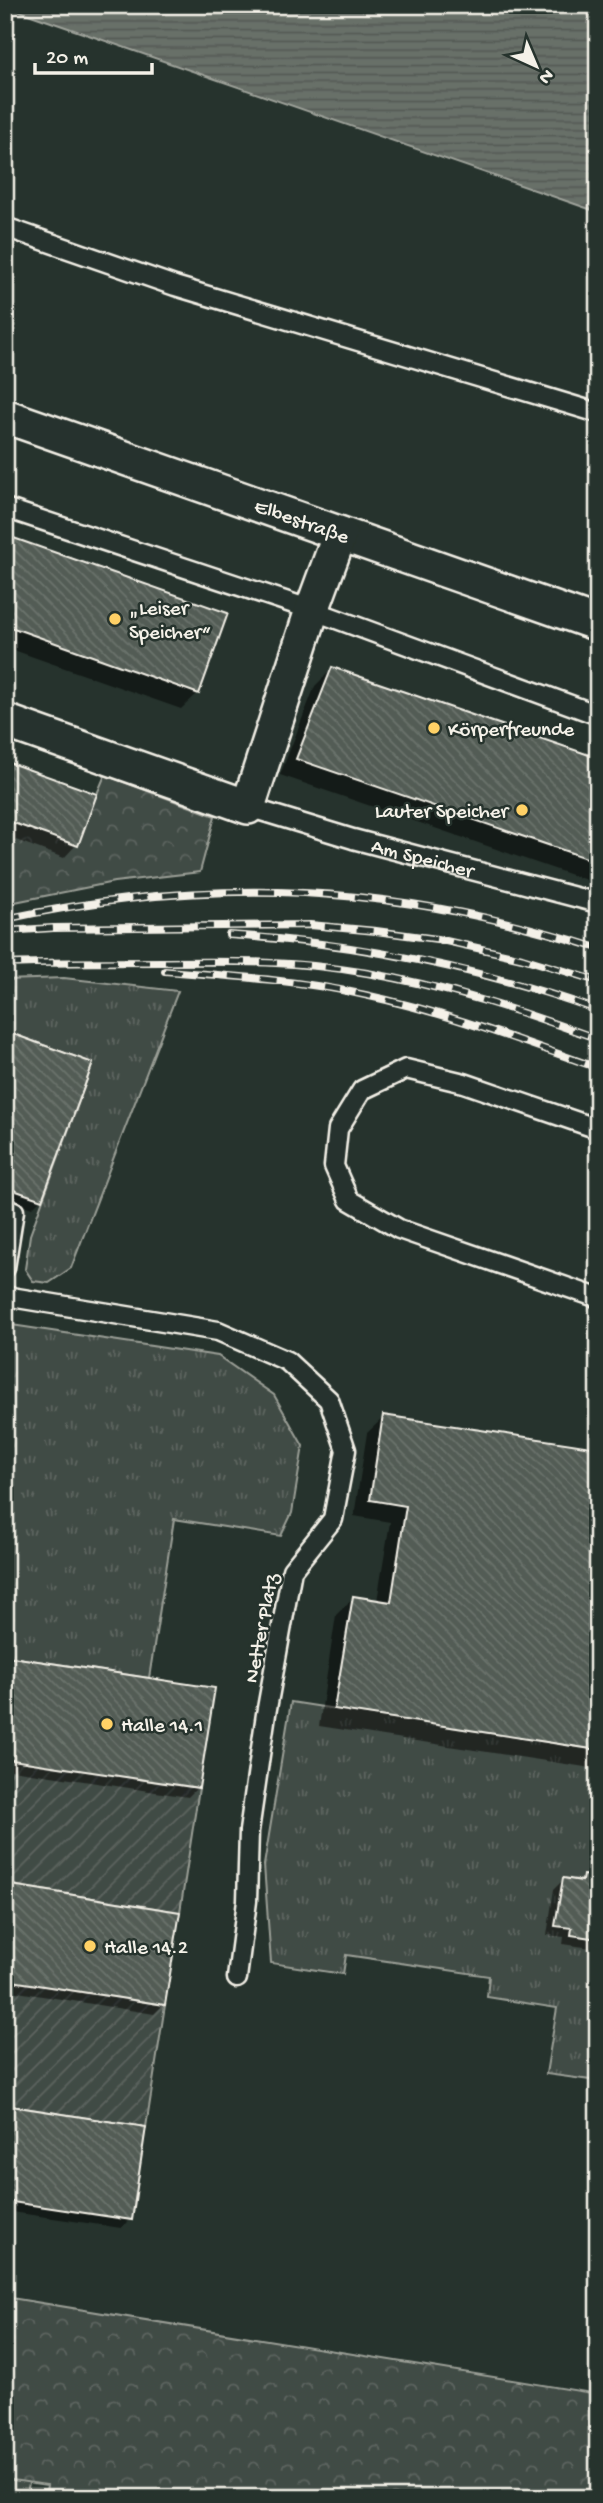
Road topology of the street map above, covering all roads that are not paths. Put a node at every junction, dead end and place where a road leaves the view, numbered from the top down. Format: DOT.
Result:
graph roads {
  1 [pos="5,227"];
  2 [pos="598,413"];
  3 [pos="5,416"];
  4 [pos="5,508"];
  5 [pos="340,534"];
  6 [pos="312,610"];
  7 [pos="598,624"];
  8 [pos="598,715"];
  9 [pos="5,721"];
  10 [pos="248,807"];
  11 [pos="598,903"];
  12 [pos="598,1129"];
  13 [pos="5,1208"];
  14 [pos="5,1268"];
  15 [pos="5,1296"];
  16 [pos="598,1298"];
  17 [pos="237,1978"];
  1 -- 2 [label="lane"];
  3 -- 5 [label="street, Elbestraße"];
  4 -- 6 [label="lane"];
  5 -- 6 [label="street"];
  5 -- 7 [label="street, Elbestraße"];
  6 -- 8 [label="lane"];
  6 -- 10 [label="street"];
  9 -- 10 [label="street, Am Speicher"];
  10 -- 11 [label="lane, Am Speicher"];
  12 -- 16 [label="lane"];
  13 -- 14 [label="lane"];
  15 -- 17 [label="lane, Netter Platz"];
}
